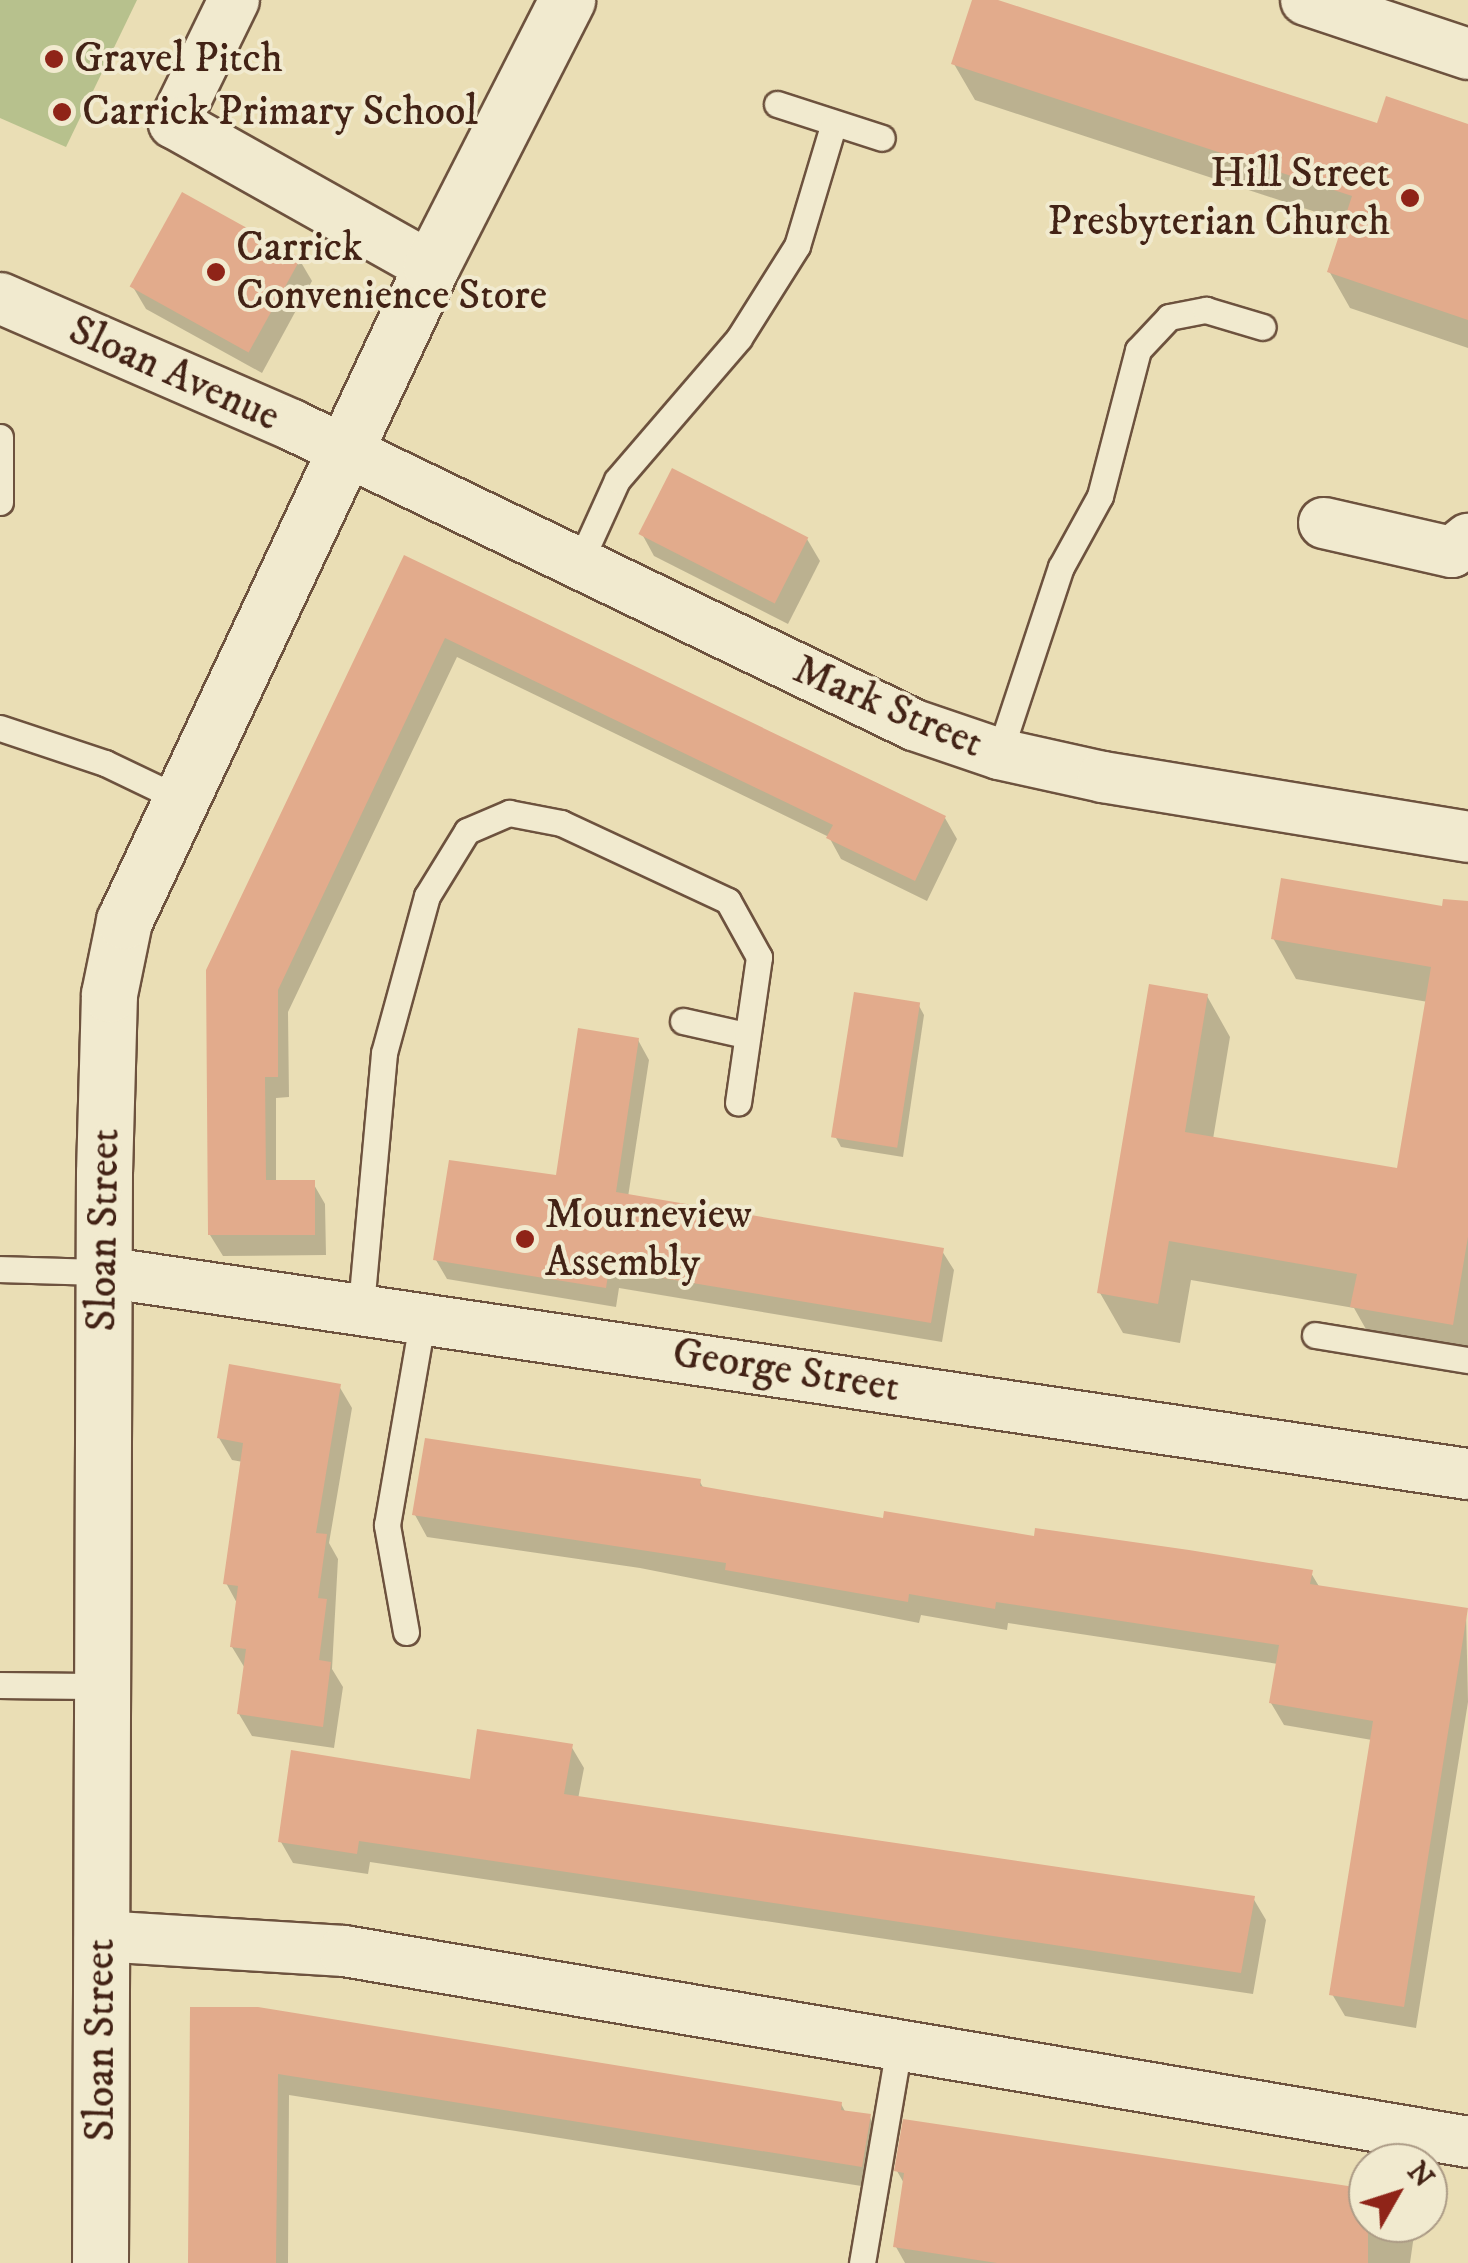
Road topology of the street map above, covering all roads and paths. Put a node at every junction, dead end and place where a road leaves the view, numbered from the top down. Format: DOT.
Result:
graph roads {
  1 [pos="234,0"];
  2 [pos="567,0"];
  3 [pos="1306,0"];
  4 [pos="1468,54"];
  5 [pos="778,104"];
  6 [pos="834,123"];
  7 [pos="882,138"];
  8 [pos="431,267"];
  9 [pos="0,298"];
  10 [pos="1263,327"];
  11 [pos="0,438"];
  12 [pos="346,455"];
  13 [pos="0,502"];
  14 [pos="1324,523"];
  15 [pos="1468,538"];
  16 [pos="578,566"];
  17 [pos="0,728"];
  18 [pos="999,754"];
  19 [pos="180,799"];
  20 [pos="1468,837"];
  21 [pos="683,1021"];
  22 [pos="745,1035"];
  23 [pos="738,1102"];
  24 [pos="0,1270"];
  25 [pos="103,1272"];
  26 [pos="361,1306"];
  27 [pos="423,1316"];
  28 [pos="1314,1335"];
  29 [pos="1468,1360"];
  30 [pos="1468,1474"];
  31 [pos="406,1632"];
  32 [pos="0,1685"];
  33 [pos="101,1686"];
  34 [pos="100,1936"];
  35 [pos="899,2046"];
  36 [pos="1468,2142"];
  37 [pos="100,2263"];
  38 [pos="862,2263"];
  1 -- 8 [label="street"];
  2 -- 8 [label="street, Sloan Street"];
  3 -- 4 [label="street"];
  5 -- 6 [label="lane"];
  6 -- 7 [label="lane"];
  6 -- 16 [label="lane"];
  8 -- 12 [label="street, Sloan Street"];
  9 -- 12 [label="street, Sloan Avenue"];
  10 -- 18 [label="lane"];
  11 -- 13 [label="lane"];
  12 -- 16 [label="street, Mark Street"];
  12 -- 19 [label="street, Sloan Street"];
  14 -- 15 [label="street"];
  16 -- 18 [label="street, Mark Street"];
  17 -- 19 [label="lane"];
  18 -- 20 [label="street, Mark Street"];
  19 -- 25 [label="street, Sloan Street"];
  21 -- 22 [label="lane"];
  22 -- 23 [label="lane"];
  22 -- 26 [label="lane"];
  24 -- 25 [label="lane"];
  25 -- 26 [label="street, George Street"];
  25 -- 33 [label="street, Sloan Street"];
  26 -- 27 [label="street, George Street"];
  27 -- 30 [label="street, George Street"];
  27 -- 31 [label="lane"];
  28 -- 29 [label="lane"];
  32 -- 33 [label="lane"];
  33 -- 34 [label="street, Sloan Street"];
  34 -- 35 [label="street"];
  34 -- 37 [label="street, Sloan Street"];
  35 -- 36 [label="street"];
  35 -- 38 [label="lane"];
}
